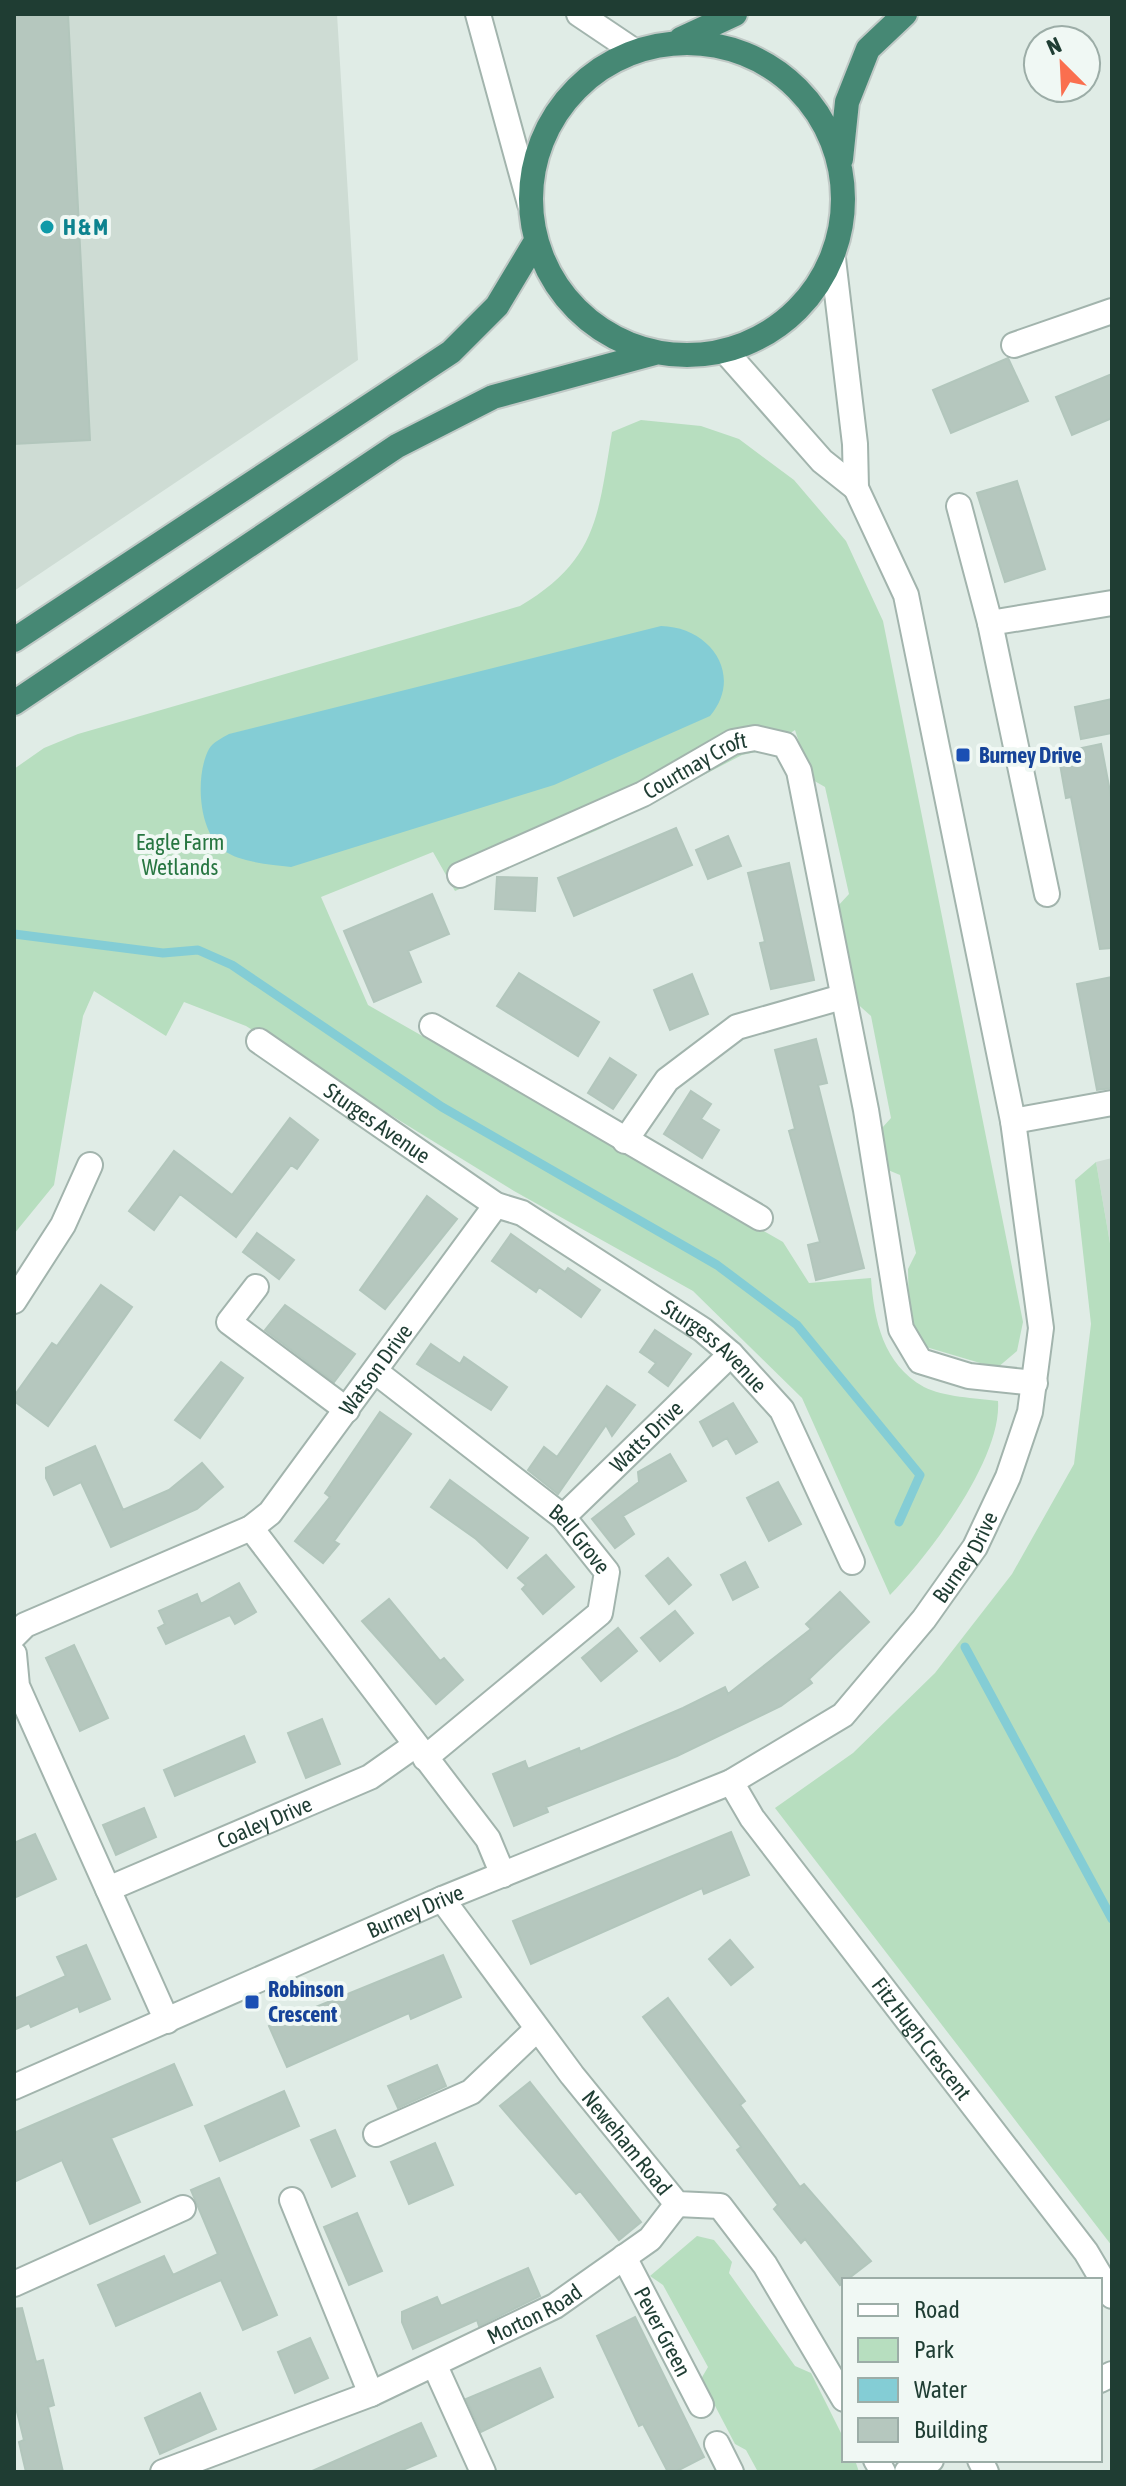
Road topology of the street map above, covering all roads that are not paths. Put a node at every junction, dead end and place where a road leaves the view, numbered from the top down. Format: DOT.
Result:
graph roads {
  1 [pos="478,14"];
  2 [pos="579,14"];
  3 [pos="735,14"];
  4 [pos="905,14"];
  5 [pos="671,43"];
  6 [pos="634,51"];
  7 [pos="840,162"];
  8 [pos="530,204"];
  9 [pos="536,241"];
  10 [pos="833,259"];
  11 [pos="1112,311"];
  12 [pos="1014,345"];
  13 [pos="725,351"];
  14 [pos="655,353"];
  15 [pos="856,488"];
  16 [pos="959,506"];
  17 [pos="1112,603"];
  18 [pos="990,623"];
  19 [pos="14,640"];
  20 [pos="14,703"];
  21 [pos="460,875"];
  22 [pos="1047,894"];
  23 [pos="842,997"];
  24 [pos="432,1026"];
  25 [pos="259,1041"];
  26 [pos="1112,1103"];
  27 [pos="1013,1121"];
  28 [pos="625,1141"];
  29 [pos="90,1165"];
  30 [pos="496,1205"];
  31 [pos="760,1218"];
  32 [pos="256,1287"];
  33 [pos="14,1301"];
  34 [pos="731,1354"];
  35 [pos="376,1372"];
  36 [pos="1035,1383"];
  37 [pos="347,1410"];
  38 [pos="563,1517"];
  39 [pos="251,1528"];
  40 [pos="852,1562"];
  41 [pos="14,1636"];
  42 [pos="14,1654"];
  43 [pos="16,1686"];
  44 [pos="420,1752"];
  45 [pos="731,1782"];
  46 [pos="503,1875"];
  47 [pos="108,1889"];
  48 [pos="442,1899"];
  49 [pos="167,2021"];
  50 [pos="537,2029"];
  51 [pos="14,2087"];
  52 [pos="376,2134"];
  53 [pos="292,2200"];
  54 [pos="677,2204"];
  55 [pos="183,2208"];
  56 [pos="624,2257"];
  57 [pos="1101,2278"];
  58 [pos="14,2284"];
  59 [pos="435,2366"];
  60 [pos="371,2394"];
  61 [pos="842,2396"];
  62 [pos="701,2405"];
  63 [pos="717,2444"];
  64 [pos="927,2462"];
  65 [pos="206,2464"];
  66 [pos="163,2472"];
  67 [pos="483,2472"];
  68 [pos="731,2472"];
  69 [pos="907,2472"];
  1 -- 8 [label="street"];
  2 -- 6 [label="street"];
  3 -- 5 [label="highway"];
  4 -- 7 [label="highway"];
  5 -- 6 [label="highway"];
  5 -- 7 [label="highway"];
  6 -- 8 [label="highway"];
  7 -- 10 [label="highway"];
  8 -- 9 [label="highway"];
  9 -- 14 [label="highway"];
  9 -- 19 [label="highway"];
  10 -- 13 [label="highway"];
  10 -- 15 [label="street"];
  11 -- 12 [label="street"];
  13 -- 14 [label="highway"];
  13 -- 15 [label="street"];
  14 -- 20 [label="highway"];
  15 -- 27 [label="street, Burney Drive"];
  16 -- 18 [label="street"];
  17 -- 18 [label="street"];
  18 -- 22 [label="street"];
  21 -- 23 [label="street, Courtnay Croft"];
  23 -- 28 [label="street"];
  23 -- 36 [label="street, Courtnay Croft"];
  24 -- 28 [label="street"];
  25 -- 30 [label="street, Sturges Avenue"];
  26 -- 27 [label="street"];
  27 -- 36 [label="street, Burney Drive"];
  28 -- 31 [label="street"];
  29 -- 33 [label="street"];
  30 -- 34 [label="street, Sturgess Avenue"];
  30 -- 35 [label="street, Watson Drive"];
  32 -- 37 [label="street"];
  34 -- 38 [label="street, Watts Drive"];
  34 -- 40 [label="street, Sturgess Avenue"];
  35 -- 37 [label="street, Watson Drive"];
  35 -- 38 [label="street, Bell Grove"];
  36 -- 45 [label="street, Burney Drive"];
  37 -- 39 [label="street, Watson Drive"];
  38 -- 44 [label="street, Bell Grove"];
  39 -- 41 [label="street"];
  39 -- 44 [label="street"];
  42 -- 43 [label="street"];
  43 -- 47 [label="street"];
  44 -- 46 [label="street"];
  44 -- 47 [label="street, Coaley Drive"];
  45 -- 46 [label="street, Burney Drive"];
  45 -- 57 [label="street, Fitz Hugh Crescent"];
  46 -- 48 [label="street, Burney Drive"];
  47 -- 49 [label="street"];
  48 -- 49 [label="street, Burney Drive"];
  48 -- 50 [label="street, Neweham Road"];
  49 -- 51 [label="street, Burney Drive"];
  50 -- 52 [label="street"];
  50 -- 54 [label="street, Neweham Road"];
  53 -- 60 [label="street"];
  54 -- 56 [label="street, Morton Road"];
  54 -- 61 [label="street, Neweham Road"];
  55 -- 58 [label="street"];
  56 -- 59 [label="street, Morton Road"];
  56 -- 62 [label="street, Pever Green"];
  59 -- 60 [label="street, Morton Road"];
  59 -- 67 [label="street"];
  60 -- 65 [label="street, Morton Road"];
  63 -- 68 [label="street"];
  64 -- 69 [label="street"];
  65 -- 66 [label="street, Morton Road"];
}
